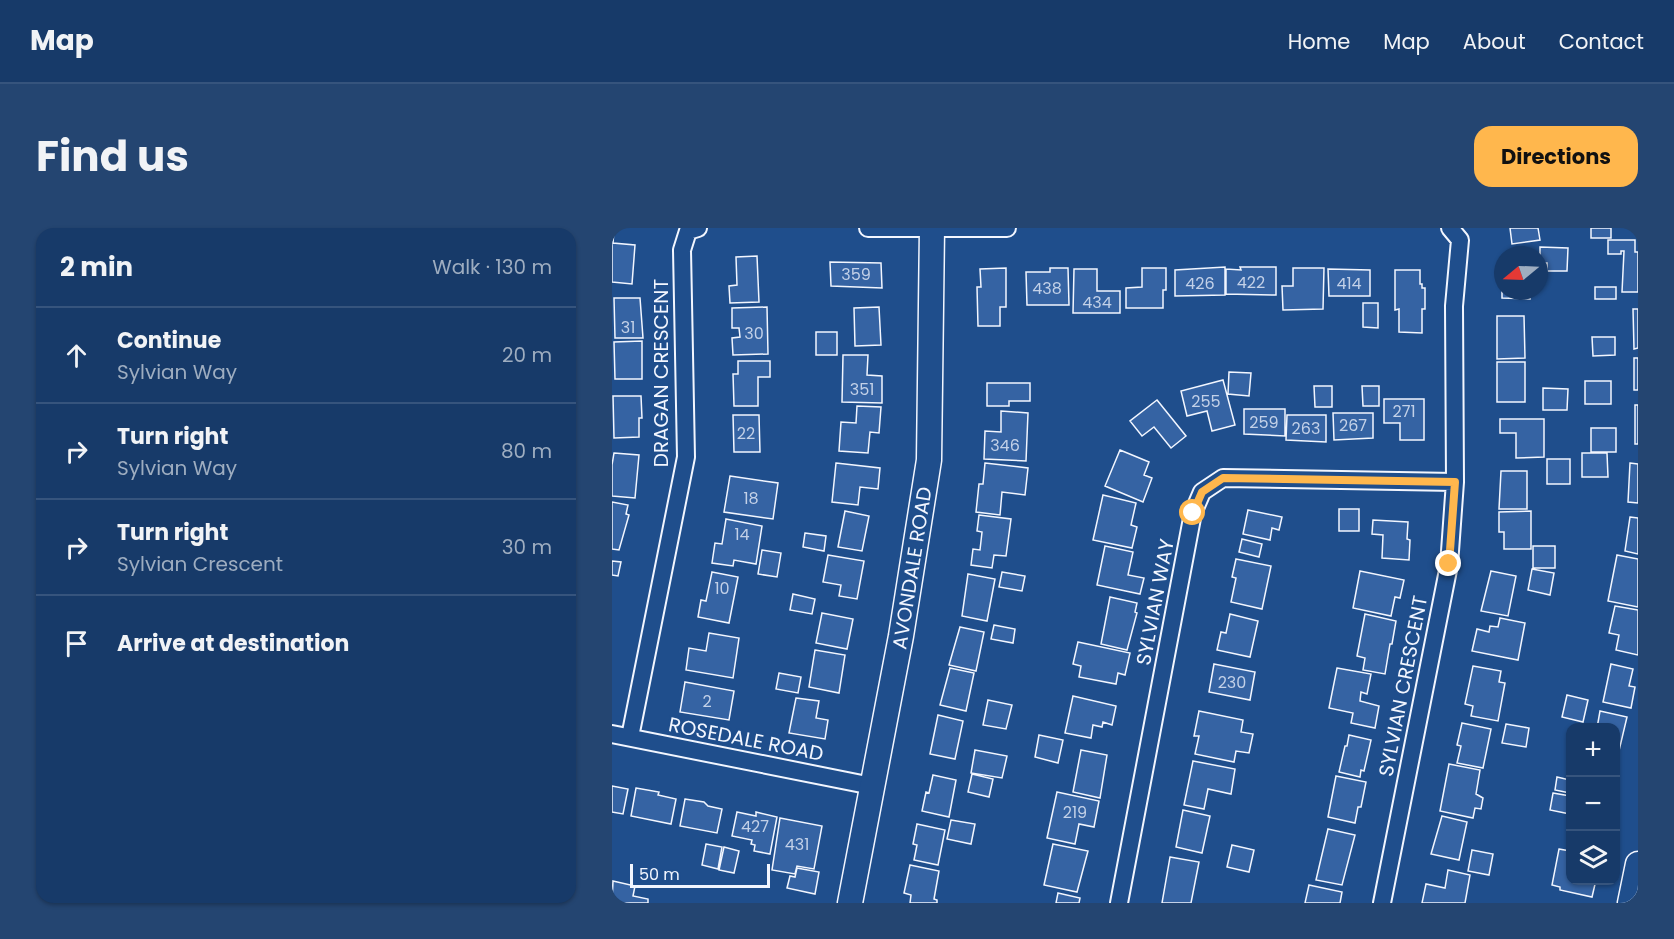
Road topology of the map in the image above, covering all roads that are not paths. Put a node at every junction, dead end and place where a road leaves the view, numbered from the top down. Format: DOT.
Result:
graph roads {
  1 [pos="698,228"];
  2 [pos="868,228"];
  3 [pos="932,228"];
  4 [pos="1007,228"];
  5 [pos="1450,228"];
  6 [pos="1455,482"];
  7 [pos="612,734"];
  8 [pos="630,737"];
  9 [pos="872,786"];
  10 [pos="1638,864"];
  11 [pos="850,903"];
  12 [pos="1119,903"];
  13 [pos="1382,903"];
  14 [pos="1630,903"];
  1 -- 8 [label="street, DRAGAN CRESCENT"];
  2 -- 3 [label="street"];
  3 -- 4 [label="street"];
  3 -- 9 [label="street, AVONDALE ROAD"];
  5 -- 6 [label="street, SYLVIAN CRESCENT"];
  6 -- 12 [label="street, SYLVIAN WAY"];
  6 -- 13 [label="street, SYLVIAN CRESCENT"];
  7 -- 8 [label="street, ROSEDALE ROAD"];
  8 -- 9 [label="street, ROSEDALE ROAD"];
  9 -- 11 [label="street, AVONDALE ROAD"];
  10 -- 14 [label="street"];
}
